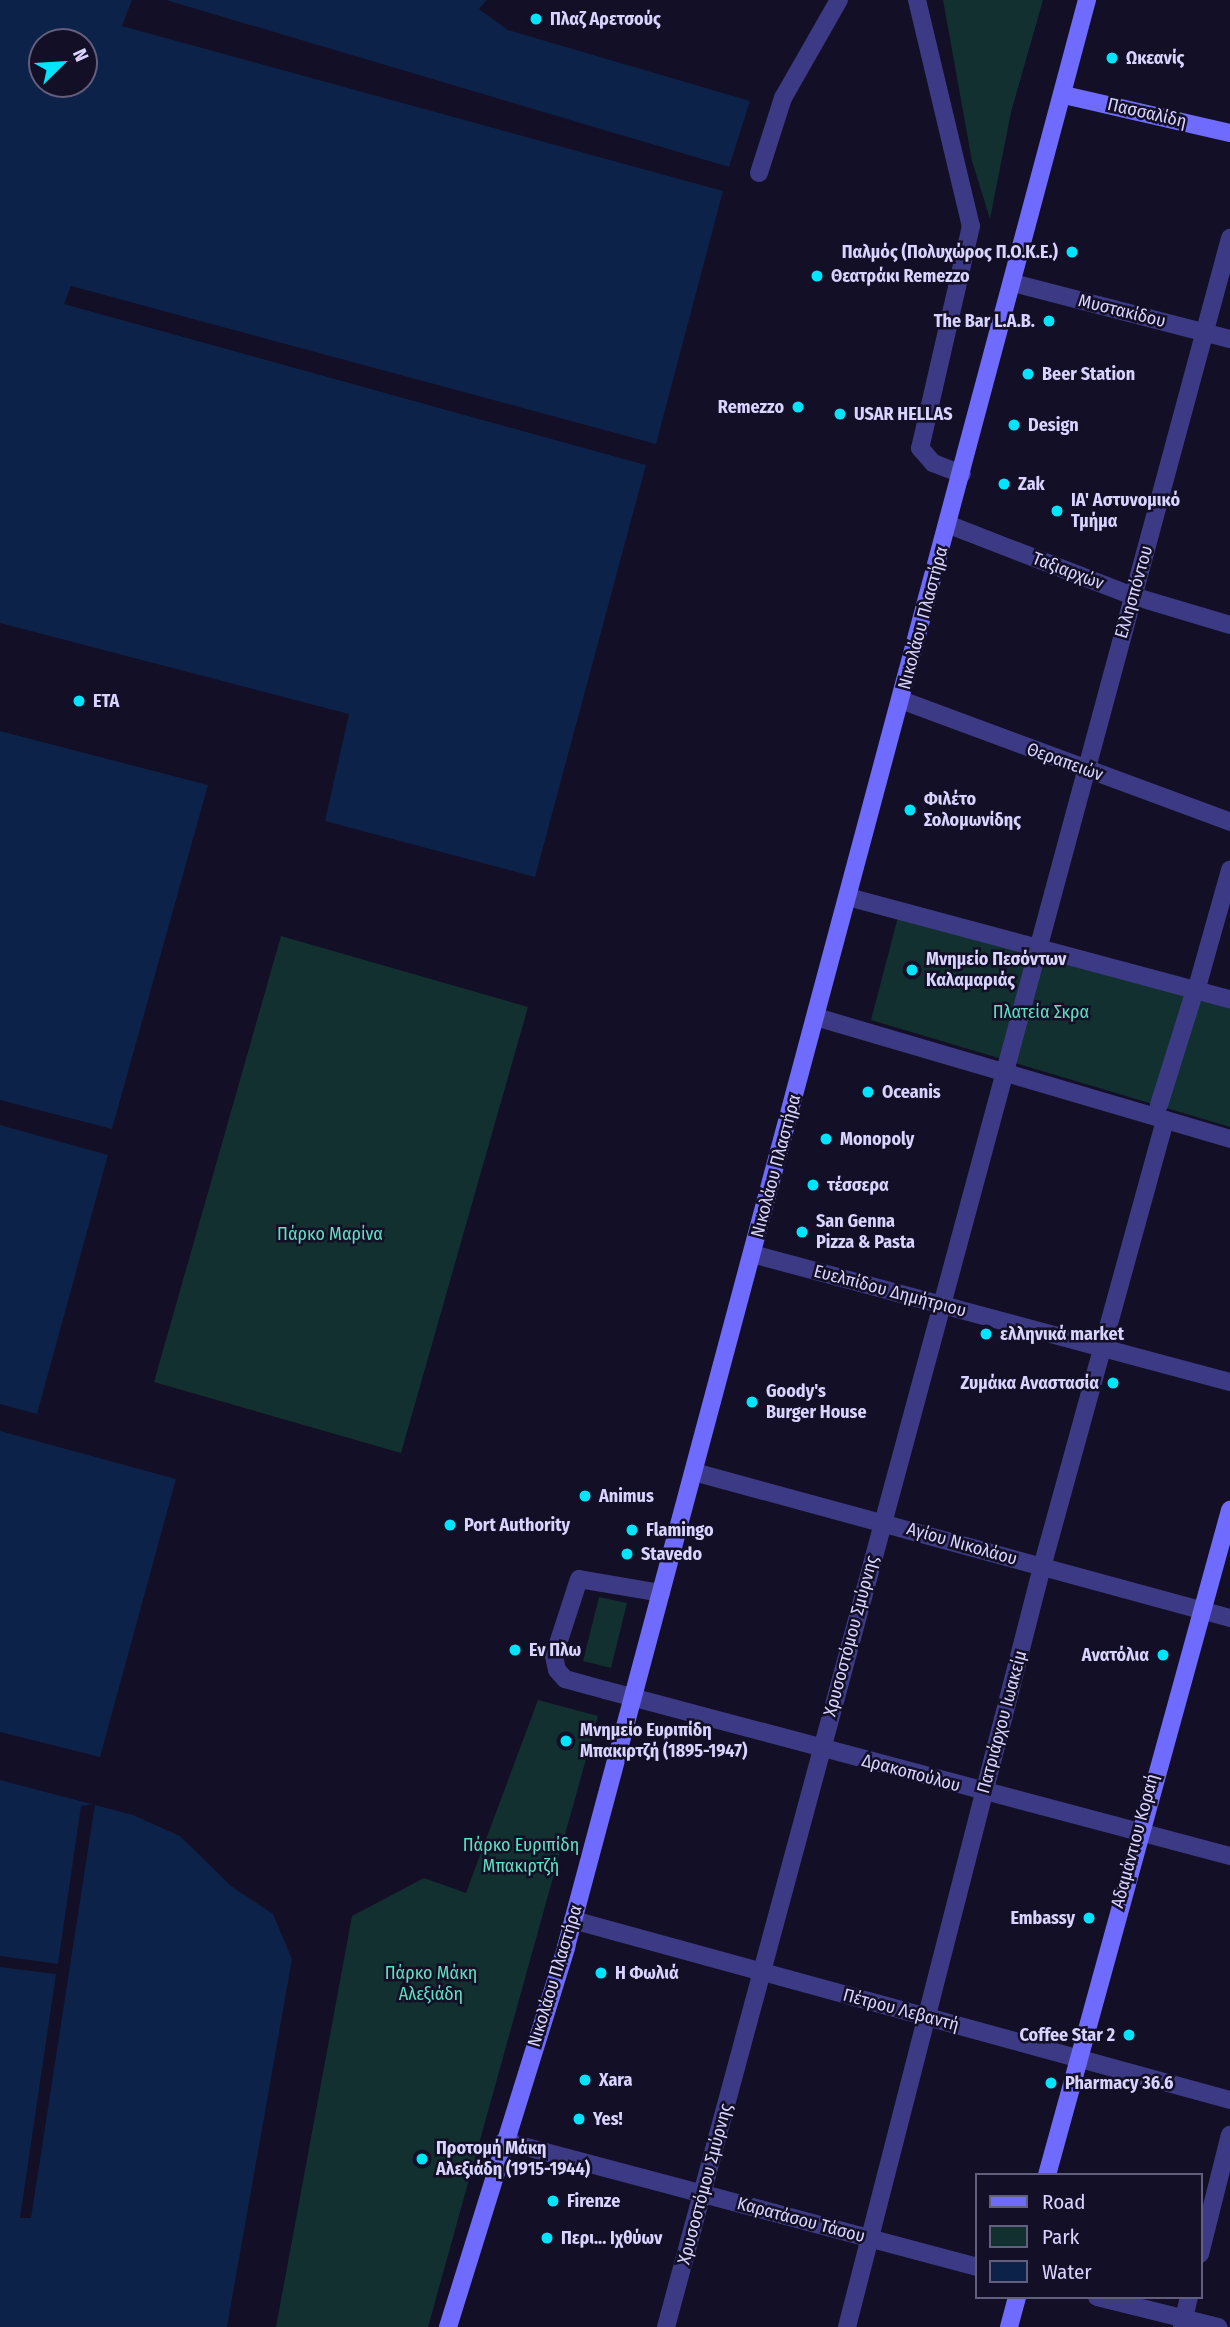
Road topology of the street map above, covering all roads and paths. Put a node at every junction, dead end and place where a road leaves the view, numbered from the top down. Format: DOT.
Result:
graph roads {
  1 [pos="839,0"];
  2 [pos="917,0"];
  3 [pos="1087,0"];
  4 [pos="1064,95"];
  5 [pos="1230,133"];
  6 [pos="759,173"];
  7 [pos="1230,238"];
  8 [pos="1013,284"];
  9 [pos="1207,333"];
  10 [pos="1230,339"];
  11 [pos="962,474"];
  12 [pos="947,524"];
  13 [pos="1133,596"];
  14 [pos="1230,625"];
  15 [pos="901,700"];
  16 [pos="1083,769"];
  17 [pos="1230,822"];
  18 [pos="1230,870"];
  19 [pos="848,897"];
  20 [pos="1038,946"];
  21 [pos="1194,995"];
  22 [pos="1230,999"];
  23 [pos="816,1017"];
  24 [pos="1006,1073"];
  25 [pos="1162,1113"];
  26 [pos="1230,1139"];
  27 [pos="752,1254"];
  28 [pos="941,1304"];
  29 [pos="1104,1350"];
  30 [pos="1230,1382"];
  31 [pos="694,1472"];
  32 [pos="1230,1510"];
  33 [pos="882,1520"];
  34 [pos="1042,1567"];
  35 [pos="661,1593"];
  36 [pos="1202,1610"];
  37 [pos="1230,1618"];
  38 [pos="633,1698"];
  39 [pos="821,1749"];
  40 [pos="984,1792"];
  41 [pos="1137,1831"];
  42 [pos="1230,1856"];
  43 [pos="573,1920"];
  44 [pos="760,1973"];
  45 [pos="926,2017"];
  46 [pos="1077,2058"];
  47 [pos="1230,2100"];
  48 [pos="1230,2135"];
  49 [pos="504,2141"];
  50 [pos="1048,2173"];
  51 [pos="703,2192"];
  52 [pos="870,2239"];
  53 [pos="1202,2246"];
  54 [pos="974,2266"];
  55 [pos="1016,2299"];
  56 [pos="1104,2299"];
  57 [pos="1189,2299"];
  58 [pos="1183,2323"];
  59 [pos="448,2327"];
  60 [pos="667,2327"];
  61 [pos="847,2327"];
  62 [pos="1009,2327"];
  63 [pos="1218,2327"];
  1 -- 6 [label="street"];
  2 -- 11 [label="street"];
  3 -- 4 [label="main road, Νικολάου Πλαστήρα"];
  4 -- 5 [label="main road, Πασσαλίδη"];
  4 -- 8 [label="main road, Νικολάου Πλαστήρα"];
  7 -- 9 [label="street, Ελλησπόντου"];
  8 -- 9 [label="street, Μυστακίδου"];
  8 -- 11 [label="main road, Νικολάου Πλαστήρα"];
  9 -- 10 [label="street, Μυστακίδου"];
  9 -- 13 [label="street, Ελλησπόντου"];
  11 -- 12 [label="main road, Νικολάου Πλαστήρα"];
  12 -- 13 [label="street, Ταξιαρχών"];
  12 -- 15 [label="main road, Νικολάου Πλαστήρα"];
  13 -- 14 [label="street, Ταξιαρχών"];
  13 -- 16 [label="street, Ελλησπόντου"];
  15 -- 16 [label="street, Θεραπειών"];
  15 -- 19 [label="main road, Νικολάου Πλαστήρα"];
  16 -- 17 [label="street, Θεραπειών"];
  16 -- 20 [label="street, Ελλησπόντου"];
  18 -- 21 [label="street, Πατριάρχου Ιωακείμ"];
  19 -- 20 [label="street"];
  19 -- 23 [label="main road, Νικολάου Πλαστήρα"];
  20 -- 21 [label="street"];
  20 -- 24 [label="street, Χρυσοστόμου Σμύρνης"];
  21 -- 22 [label="street"];
  21 -- 25 [label="street, Πατριάρχου Ιωακείμ"];
  23 -- 24 [label="street"];
  23 -- 27 [label="main road, Νικολάου Πλαστήρα"];
  24 -- 25 [label="street"];
  24 -- 28 [label="street, Χρυσοστόμου Σμύρνης"];
  25 -- 26 [label="street"];
  25 -- 29 [label="street, Πατριάρχου Ιωακείμ"];
  27 -- 28 [label="street, Ευελπίδου Δημήτριου"];
  27 -- 31 [label="main road, Νικολάου Πλαστήρα"];
  28 -- 29 [label="street, Ευελπίδου Δημήτριου"];
  28 -- 33 [label="street, Χρυσοστόμου Σμύρνης"];
  29 -- 30 [label="street, Ευελπίδου Δημήτριου"];
  29 -- 34 [label="street, Πατριάρχου Ιωακείμ"];
  31 -- 33 [label="street, Αγίου Νικολάου"];
  31 -- 35 [label="main road, Νικολάου Πλαστήρα"];
  32 -- 36 [label="main road, Αδαμάντιου Κοραή"];
  33 -- 34 [label="street, Αγίου Νικολάου"];
  33 -- 39 [label="street, Χρυσοστόμου Σμύρνης"];
  34 -- 36 [label="street, Αγίου Νικολάου"];
  34 -- 40 [label="street, Πατριάρχου Ιωακείμ"];
  35 -- 38 [label="main road, Νικολάου Πλαστήρα"];
  35 -- 38 [label="street, Δρακοπούλου"];
  36 -- 37 [label="street, Αγίου Νικολάου"];
  36 -- 41 [label="main road, Αδαμάντιου Κοραή"];
  38 -- 39 [label="street, Δρακοπούλου"];
  38 -- 43 [label="main road, Νικολάου Πλαστήρα"];
  39 -- 40 [label="street, Δρακοπούλου"];
  39 -- 44 [label="street, Χρυσοστόμου Σμύρνης"];
  40 -- 41 [label="street, Δρακοπούλου"];
  40 -- 45 [label="street, Πατριάρχου Ιωακείμ"];
  41 -- 42 [label="street, Δρακοπούλου"];
  41 -- 46 [label="main road, Αδαμάντιου Κοραή"];
  43 -- 44 [label="street, Πέτρου Λεβαντή"];
  43 -- 49 [label="main road, Νικολάου Πλαστήρα"];
  44 -- 45 [label="street, Πέτρου Λεβαντή"];
  44 -- 51 [label="street, Χρυσοστόμου Σμύρνης"];
  45 -- 46 [label="street, Πέτρου Λεβαντή"];
  45 -- 52 [label="street, Πατριάρχου Ιωακείμ"];
  46 -- 47 [label="street, Πέτρου Λεβαντή"];
  46 -- 50 [label="main road, Αδαμάντιου Κοραή"];
  48 -- 53 [label="street"];
  49 -- 51 [label="street, Καρατάσου Τάσου"];
  49 -- 59 [label="main road, Νικολάου Πλαστήρα"];
  51 -- 52 [label="street, Καρατάσου Τάσου"];
  51 -- 60 [label="street, Χρυσοστόμου Σμύρνης"];
  52 -- 54 [label="street, Καρατάσου Τάσου"];
  52 -- 61 [label="street, Πατριάρχου Ιωακείμ"];
  55 -- 62 [label="main road"];
  56 -- 58 [label="street"];
  57 -- 58 [label="street"];
  58 -- 63 [label="street"];
}
